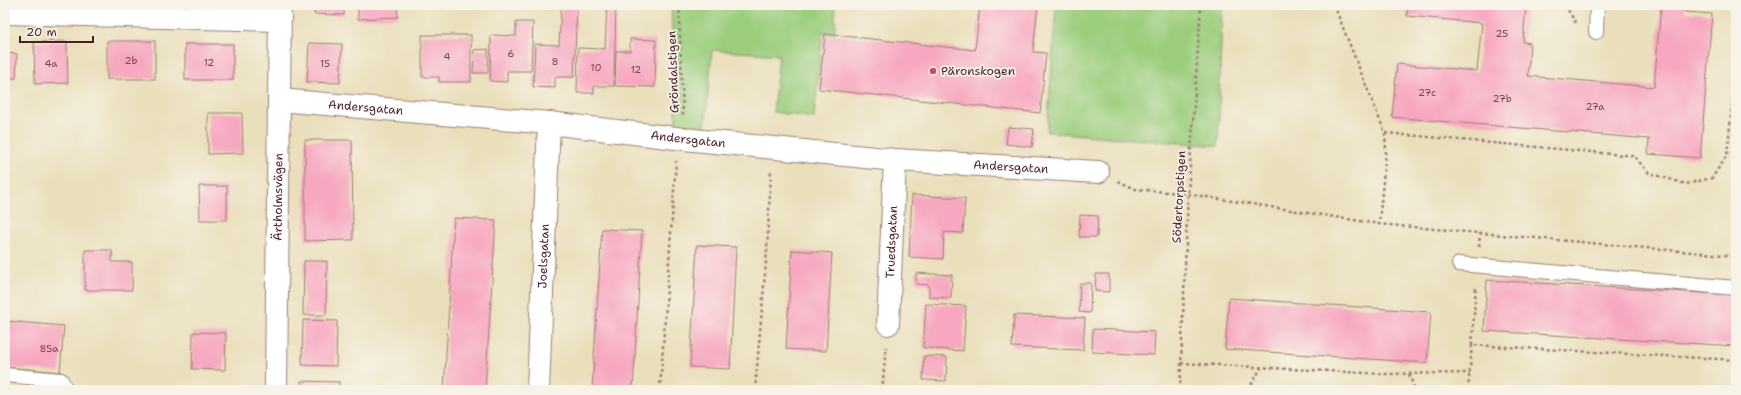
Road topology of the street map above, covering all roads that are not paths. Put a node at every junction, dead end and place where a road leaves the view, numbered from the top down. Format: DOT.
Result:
graph roads {
  1 [pos="1597,5"];
  2 [pos="280,12"];
  3 [pos="5,13"];
  4 [pos="1596,32"];
  5 [pos="279,100"];
  6 [pos="549,123"];
  7 [pos="895,160"];
  8 [pos="1098,172"];
  9 [pos="1459,264"];
  10 [pos="1736,288"];
  11 [pos="888,324"];
  12 [pos="5,375"];
  13 [pos="66,390"];
  14 [pos="276,390"];
  15 [pos="538,390"];
  1 -- 4 [label="lane"];
  2 -- 3 [label="street"];
  2 -- 5 [label="street, Ärtholmsvägen"];
  5 -- 6 [label="street, Andersgatan"];
  5 -- 14 [label="street, Ärtholmsvägen"];
  6 -- 7 [label="street, Andersgatan"];
  6 -- 15 [label="street, Joelsgatan"];
  7 -- 8 [label="street, Andersgatan"];
  7 -- 11 [label="street, Truedsgatan"];
  9 -- 10 [label="lane"];
  12 -- 13 [label="lane"];
}
